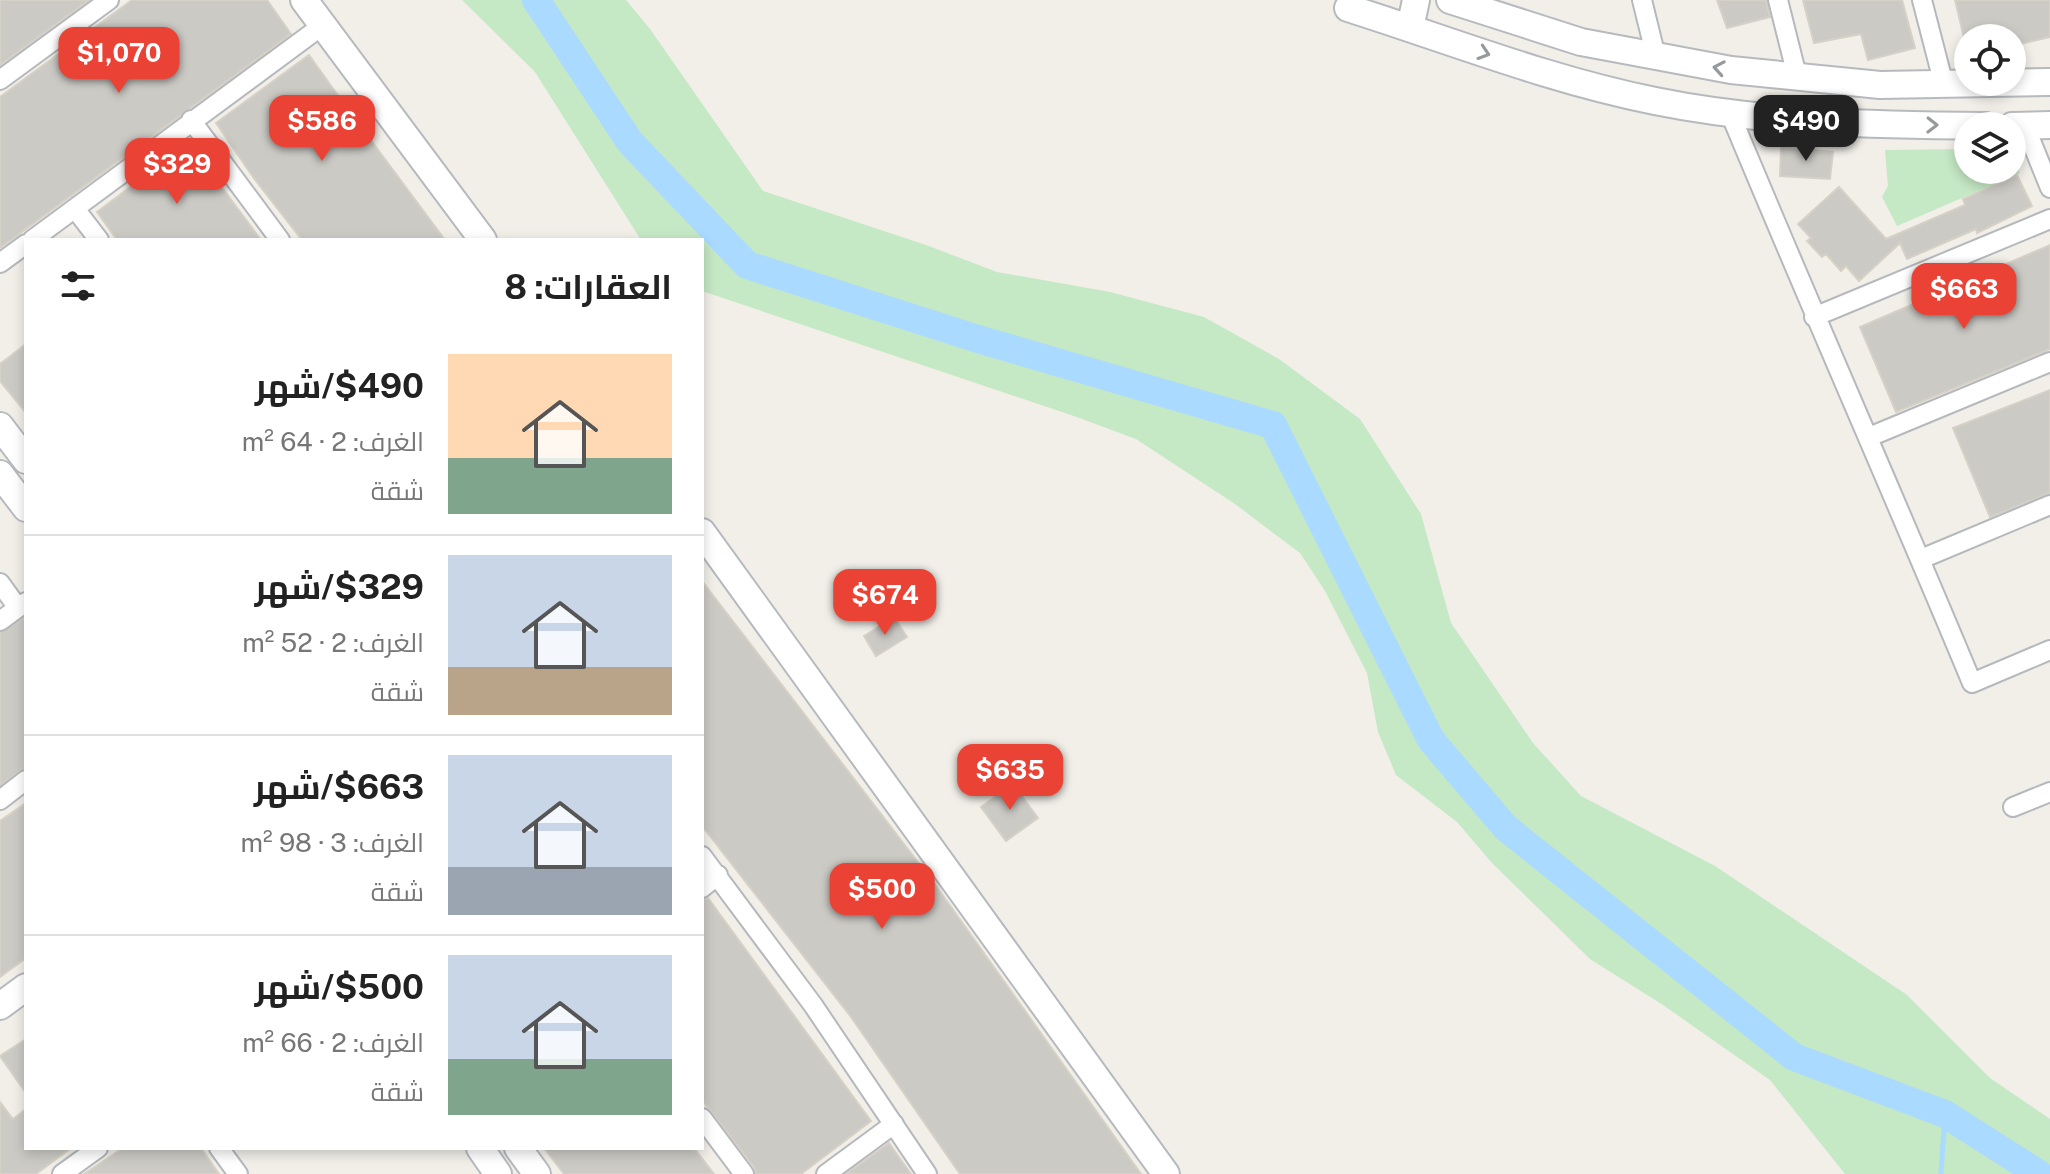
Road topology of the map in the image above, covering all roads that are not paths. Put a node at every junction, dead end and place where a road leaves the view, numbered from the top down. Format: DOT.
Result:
graph roads {
  1 [pos="109,0"];
  2 [pos="304,0"];
  3 [pos="1416,0"];
  4 [pos="1450,0"];
  5 [pos="1642,0"];
  6 [pos="1778,0"];
  7 [pos="1922,0"];
  8 [pos="1348,8"];
  9 [pos="1509,10"];
  10 [pos="323,25"];
  11 [pos="1410,28"];
  12 [pos="1656,57"];
  13 [pos="1797,76"];
  14 [pos="0,80"];
  15 [pos="2050,82"];
  16 [pos="1880,85"];
  17 [pos="1944,85"];
  18 [pos="1730,113"];
  19 [pos="191,120"];
  20 [pos="1878,125"];
  21 [pos="1954,126"];
  22 [pos="2029,126"];
  23 [pos="2050,188"];
  24 [pos="76,210"];
  25 [pos="2050,219"];
  26 [pos="35,238"];
  27 [pos="97,238"];
  28 [pos="279,238"];
  29 [pos="482,238"];
  30 [pos="24,245"];
  31 [pos="0,263"];
  32 [pos="1814,317"];
  33 [pos="2050,362"];
  34 [pos="0,426"];
  35 [pos="1869,437"];
  36 [pos="24,457"];
  37 [pos="0,474"];
  38 [pos="24,505"];
  39 [pos="2050,505"];
  40 [pos="704,535"];
  41 [pos="1921,559"];
  42 [pos="0,583"];
  43 [pos="22,605"];
  44 [pos="0,621"];
  45 [pos="2050,650"];
  46 [pos="24,782"];
  47 [pos="2050,792"];
  48 [pos="0,800"];
  49 [pos="2013,807"];
  50 [pos="704,858"];
  51 [pos="718,875"];
  52 [pos="704,886"];
  53 [pos="24,988"];
  54 [pos="0,1006"];
  55 [pos="704,1121"];
  56 [pos="894,1124"];
  57 [pos="95,1150"];
  58 [pos="220,1150"];
  59 [pos="481,1150"];
  60 [pos="519,1150"];
  61 [pos="62,1174"];
  62 [pos="238,1174"];
  63 [pos="498,1174"];
  64 [pos="537,1174"];
  65 [pos="744,1174"];
  66 [pos="826,1174"];
  67 [pos="927,1174"];
  68 [pos="1166,1174"];
  1 -- 14 [label="street"];
  2 -- 10 [label="street"];
  3 -- 11 [label="street"];
  4 -- 9 [label="street"];
  5 -- 12 [label="street"];
  6 -- 13 [label="street"];
  7 -- 17 [label="street"];
  8 -- 11 [label="street"];
  9 -- 12 [label="street"];
  10 -- 19 [label="street"];
  10 -- 29 [label="street"];
  11 -- 18 [label="street, one-way"];
  13 -- 12 [label="street, one-way"];
  13 -- 16 [label="street"];
  15 -- 17 [label="street"];
  16 -- 17 [label="street"];
  16 -- 20 [label="street"];
  18 -- 20 [label="street"];
  18 -- 32 [label="street"];
  19 -- 24 [label="street"];
  19 -- 28 [label="street"];
  20 -- 21 [label="street, one-way"];
  22 -- 23 [label="street"];
  24 -- 26 [label="street"];
  24 -- 27 [label="street"];
  25 -- 32 [label="street"];
  30 -- 31 [label="street"];
  32 -- 35 [label="street"];
  33 -- 35 [label="street"];
  34 -- 36 [label="street"];
  35 -- 41 [label="street"];
  37 -- 38 [label="street"];
  39 -- 41 [label="street"];
  40 -- 68 [label="street"];
  41 -- 45 [label="street"];
  42 -- 43 [label="street"];
  43 -- 44 [label="street"];
  46 -- 48 [label="street"];
  47 -- 49 [label="street"];
  50 -- 51 [label="street"];
  51 -- 52 [label="street"];
  51 -- 56 [label="street"];
  53 -- 54 [label="street"];
  55 -- 65 [label="street"];
  56 -- 66 [label="street"];
  56 -- 67 [label="street"];
  57 -- 61 [label="street"];
  58 -- 62 [label="street"];
  59 -- 63 [label="street"];
  60 -- 64 [label="street"];
}
